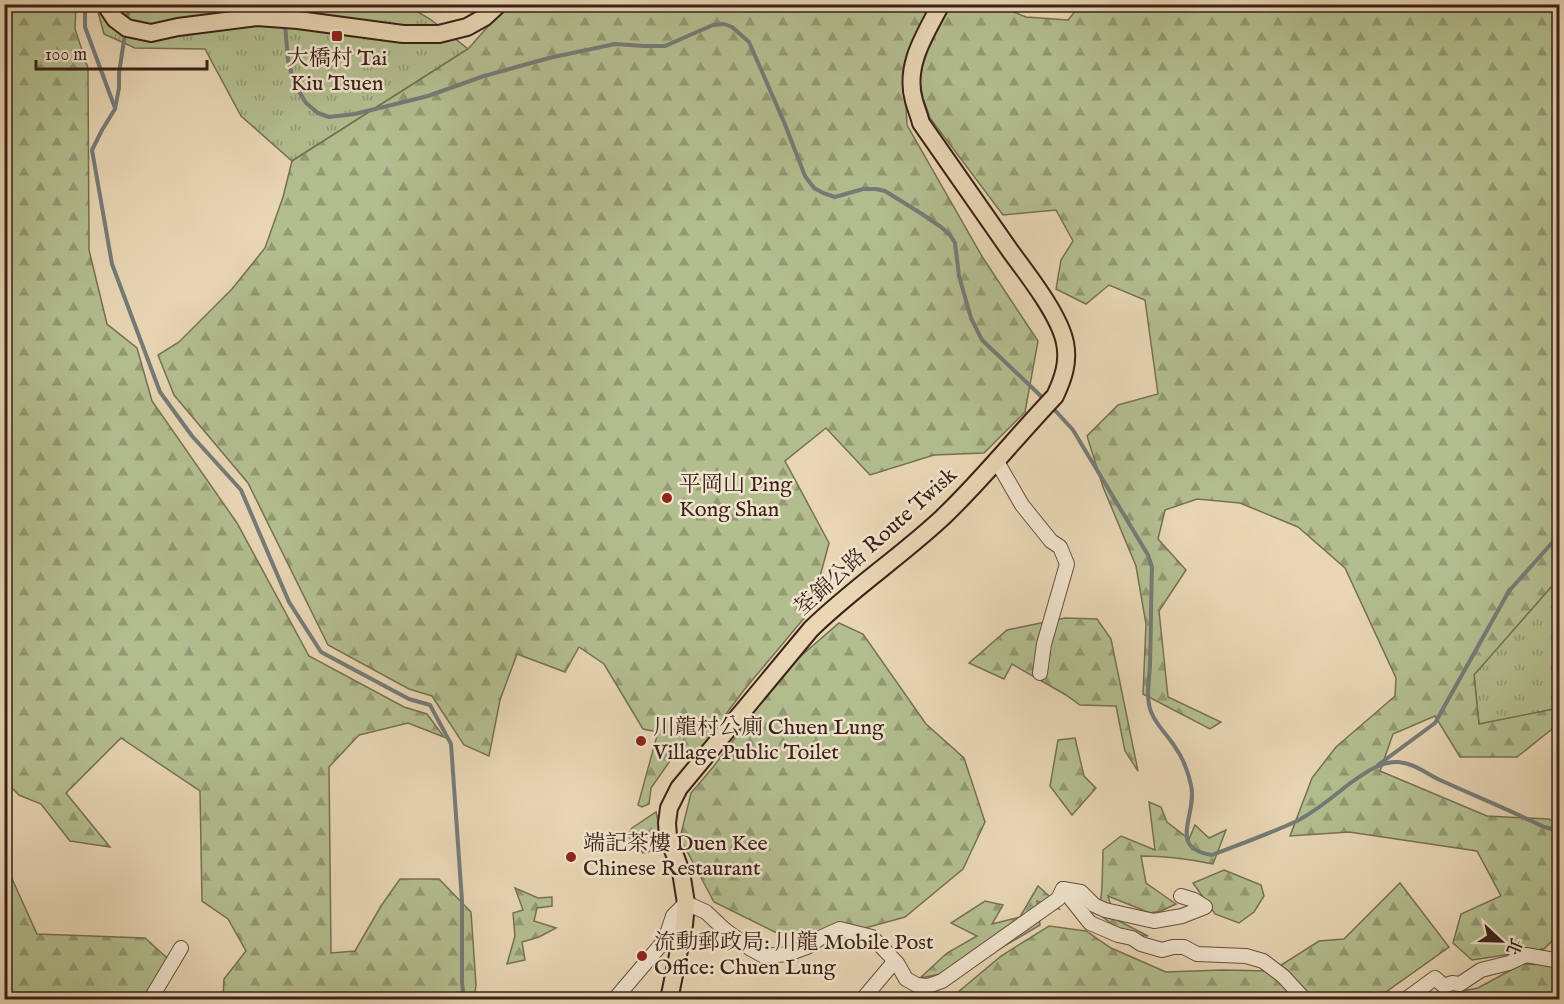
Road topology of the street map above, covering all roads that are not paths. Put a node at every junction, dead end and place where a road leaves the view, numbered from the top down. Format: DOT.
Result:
graph roads {
  1 [pos="105,4"];
  2 [pos="499,4"];
  3 [pos="941,4"];
  4 [pos="996,459"];
  5 [pos="1040,673"];
  6 [pos="1064,889"];
  7 [pos="1181,896"];
  8 [pos="686,903"];
  9 [pos="182,948"];
  10 [pos="1560,961"];
  11 [pos="894,962"];
  12 [pos="149,999"];
  13 [pos="614,999"];
  14 [pos="669,999"];
  15 [pos="862,999"];
  16 [pos="1305,999"];
  17 [pos="1405,999"];
  1 -- 2 [label="main road"];
  3 -- 4 [label="main road, 荃錦公路 Route Twisk"];
  4 -- 5 [label="street"];
  4 -- 8 [label="main road, 荃錦公路 Route Twisk"];
  6 -- 7 [label="street"];
  6 -- 11 [label="street"];
  6 -- 16 [label="street"];
  8 -- 11 [label="street"];
  8 -- 13 [label="street"];
  8 -- 14 [label="main road, 荃錦公路 Route Twisk"];
  9 -- 12 [label="street"];
  10 -- 17 [label="street"];
  11 -- 15 [label="street"];
}
